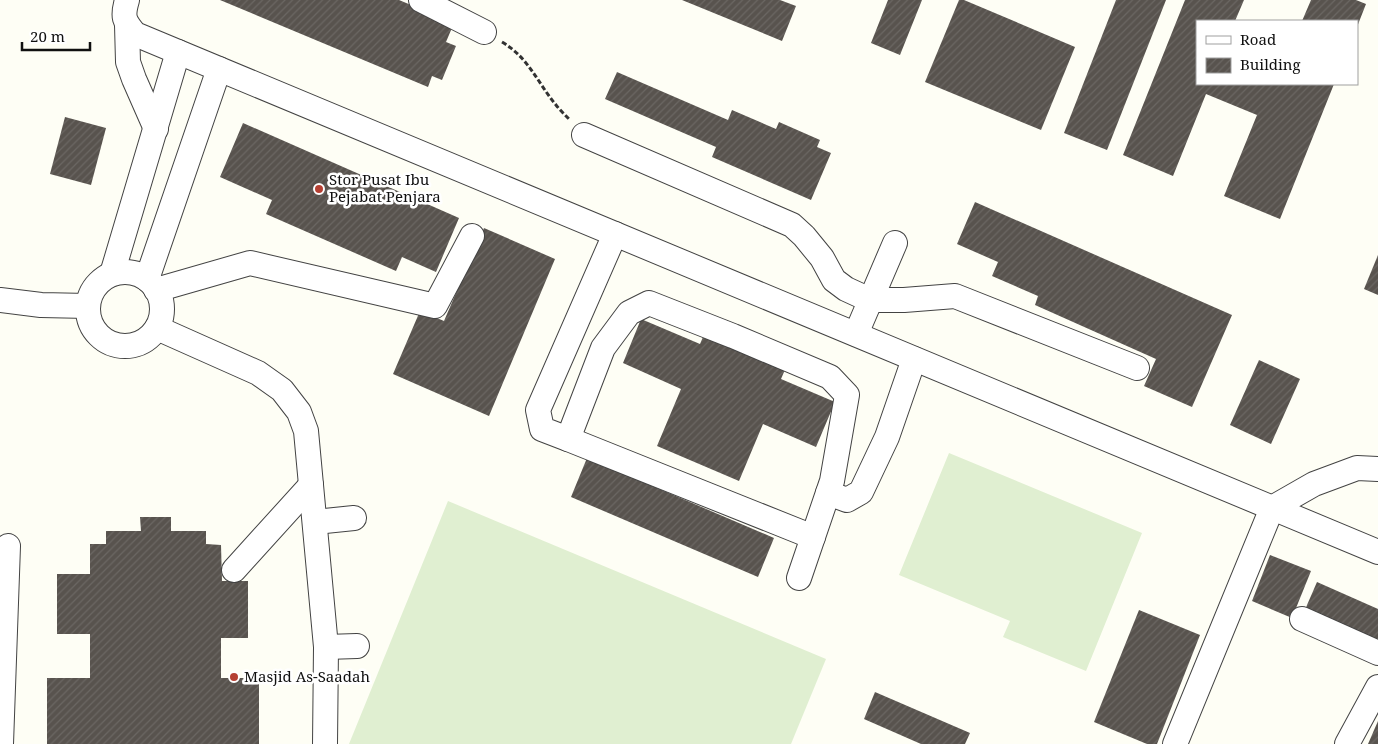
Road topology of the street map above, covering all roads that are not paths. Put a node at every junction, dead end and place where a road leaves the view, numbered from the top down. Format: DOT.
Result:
graph roads {
  1 [pos="127,0"];
  2 [pos="421,0"];
  3 [pos="127,25"];
  4 [pos="484,32"];
  5 [pos="178,52"];
  6 [pos="219,69"];
  7 [pos="156,129"];
  8 [pos="584,135"];
  9 [pos="615,234"];
  10 [pos="472,236"];
  11 [pos="895,243"];
  12 [pos="112,274"];
  13 [pos="152,284"];
  14 [pos="0,300"];
  15 [pos="870,300"];
  16 [pos="88,306"];
  17 [pos="157,328"];
  18 [pos="856,334"];
  19 [pos="914,359"];
  20 [pos="1137,368"];
  21 [pos="568,439"];
  22 [pos="1378,469"];
  23 [pos="312,485"];
  24 [pos="828,493"];
  25 [pos="1272,508"];
  26 [pos="354,518"];
  27 [pos="315,522"];
  28 [pos="813,537"];
  29 [pos="8,546"];
  30 [pos="1378,552"];
  31 [pos="234,570"];
  32 [pos="799,578"];
  33 [pos="1302,619"];
  34 [pos="357,646"];
  35 [pos="326,647"];
  36 [pos="1378,653"];
  37 [pos="1378,687"];
  38 [pos="1,744"];
  39 [pos="324,744"];
  40 [pos="1175,744"];
  41 [pos="1347,744"];
  1 -- 3 [label="street"];
  2 -- 4 [label="street"];
  3 -- 5 [label="street"];
  3 -- 7 [label="street"];
  5 -- 6 [label="street"];
  5 -- 7 [label="street"];
  6 -- 9 [label="street"];
  6 -- 13 [label="street"];
  7 -- 12 [label="street"];
  8 -- 15 [label="street"];
  9 -- 18 [label="street"];
  9 -- 21 [label="street"];
  10 -- 13 [label="street"];
  11 -- 15 [label="street"];
  12 -- 13 [label="street"];
  12 -- 16 [label="street"];
  13 -- 17 [label="street"];
  14 -- 16 [label="street"];
  15 -- 18 [label="street"];
  15 -- 20 [label="street"];
  16 -- 17 [label="street"];
  17 -- 23 [label="street"];
  18 -- 19 [label="street"];
  19 -- 24 [label="street"];
  19 -- 25 [label="street"];
  21 -- 24 [label="street"];
  21 -- 28 [label="street"];
  22 -- 25 [label="street"];
  23 -- 27 [label="street"];
  23 -- 31 [label="street"];
  24 -- 28 [label="street"];
  25 -- 30 [label="street"];
  25 -- 40 [label="street"];
  26 -- 27 [label="street"];
  27 -- 35 [label="street"];
  28 -- 32 [label="street"];
  29 -- 38 [label="street"];
  33 -- 36 [label="street"];
  34 -- 35 [label="street"];
  35 -- 39 [label="street"];
  37 -- 41 [label="street"];
}
